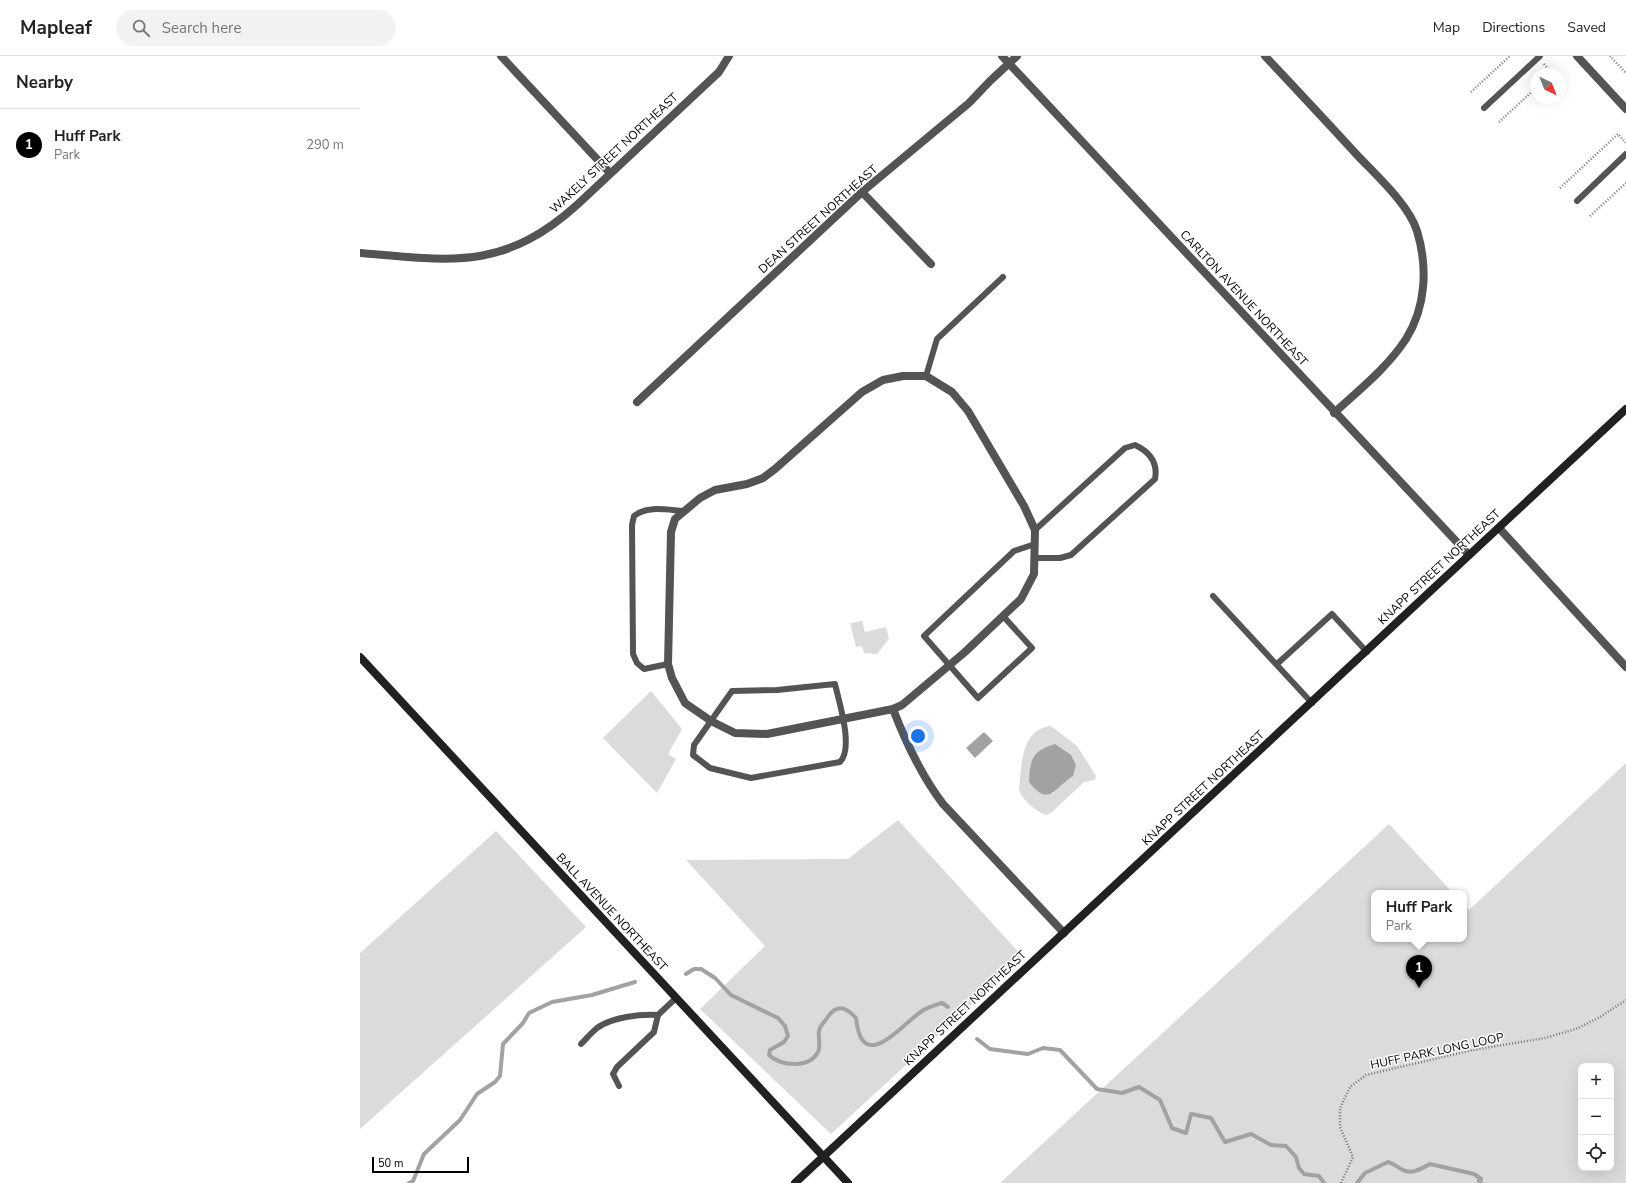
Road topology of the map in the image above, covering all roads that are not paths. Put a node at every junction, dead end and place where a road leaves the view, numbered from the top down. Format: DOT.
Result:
graph roads {
  1 [pos="501,56"];
  2 [pos="729,56"];
  3 [pos="1002,56"];
  4 [pos="1017,56"];
  5 [pos="1265,56"];
  6 [pos="1540,56"];
  7 [pos="1577,56"];
  8 [pos="1009,64"];
  9 [pos="1484,108"];
  10 [pos="1626,109"];
  11 [pos="1626,154"];
  12 [pos="610,173"];
  13 [pos="862,192"];
  14 [pos="1577,201"];
  15 [pos="360,253"];
  16 [pos="931,264"];
  17 [pos="1003,278"];
  18 [pos="926,376"];
  19 [pos="636,402"];
  20 [pos="1626,410"];
  21 [pos="1334,412"];
  22 [pos="684,510"];
  23 [pos="1499,528"];
  24 [pos="1035,530"];
  25 [pos="1035,544"];
  26 [pos="1469,556"];
  27 [pos="1035,558"];
  28 [pos="1213,596"];
  29 [pos="1003,616"];
  30 [pos="1367,652"];
  31 [pos="360,658"];
  32 [pos="668,664"];
  33 [pos="1277,664"];
  34 [pos="948,666"];
  35 [pos="1626,667"];
  36 [pos="1312,703"];
  37 [pos="893,709"];
  38 [pos="843,719"];
  39 [pos="711,721"];
  40 [pos="1064,933"];
  41 [pos="676,998"];
  42 [pos="658,1015"];
  43 [pos="581,1044"];
  44 [pos="619,1086"];
  45 [pos="823,1156"];
  46 [pos="795,1183"];
  47 [pos="848,1183"];
  1 -- 12 [label="street"];
  2 -- 12 [label="street, WAKELY STREET NORTHEAST"];
  3 -- 8 [label="street, CARLTON AVENUE NORTHEAST"];
  4 -- 8 [label="street, DEAN STREET NORTHEAST"];
  5 -- 21 [label="street"];
  6 -- 9 [label="lane"];
  7 -- 10 [label="street"];
  8 -- 13 [label="street, DEAN STREET NORTHEAST"];
  8 -- 21 [label="street, CARLTON AVENUE NORTHEAST"];
  11 -- 14 [label="lane"];
  12 -- 15 [label="street, WAKELY STREET NORTHEAST"];
  13 -- 16 [label="street"];
  13 -- 19 [label="street, DEAN STREET NORTHEAST"];
  17 -- 18 [label="lane"];
  18 -- 22 [label="street"];
  18 -- 24 [label="street"];
  20 -- 23 [label="main road, KNAPP STREET NORTHEAST"];
  21 -- 26 [label="street, CARLTON AVENUE NORTHEAST"];
  22 -- 32 [label="street"];
  22 -- 32 [label="lane"];
  23 -- 26 [label="main road, KNAPP STREET NORTHEAST"];
  23 -- 35 [label="street"];
  24 -- 25 [label="street"];
  24 -- 27 [label="lane"];
  25 -- 27 [label="street"];
  25 -- 34 [label="lane"];
  26 -- 30 [label="main road, KNAPP STREET NORTHEAST"];
  27 -- 29 [label="street"];
  28 -- 33 [label="lane"];
  29 -- 34 [label="street"];
  29 -- 34 [label="lane"];
  30 -- 33 [label="lane"];
  30 -- 36 [label="main road, KNAPP STREET NORTHEAST"];
  31 -- 41 [label="main road, BALL AVENUE NORTHEAST"];
  32 -- 39 [label="street"];
  33 -- 36 [label="lane"];
  34 -- 37 [label="street"];
  36 -- 40 [label="main road, KNAPP STREET NORTHEAST"];
  37 -- 38 [label="street"];
  37 -- 40 [label="street"];
  38 -- 39 [label="street"];
  38 -- 39 [label="lane"];
  38 -- 39 [label="lane"];
  40 -- 45 [label="main road, KNAPP STREET NORTHEAST"];
  41 -- 42 [label="lane"];
  41 -- 45 [label="main road, BALL AVENUE NORTHEAST"];
  42 -- 43 [label="lane"];
  42 -- 44 [label="lane"];
  45 -- 46 [label="main road, KNAPP STREET NORTHEAST"];
  45 -- 47 [label="main road, BALL AVENUE NORTHEAST"];
}
